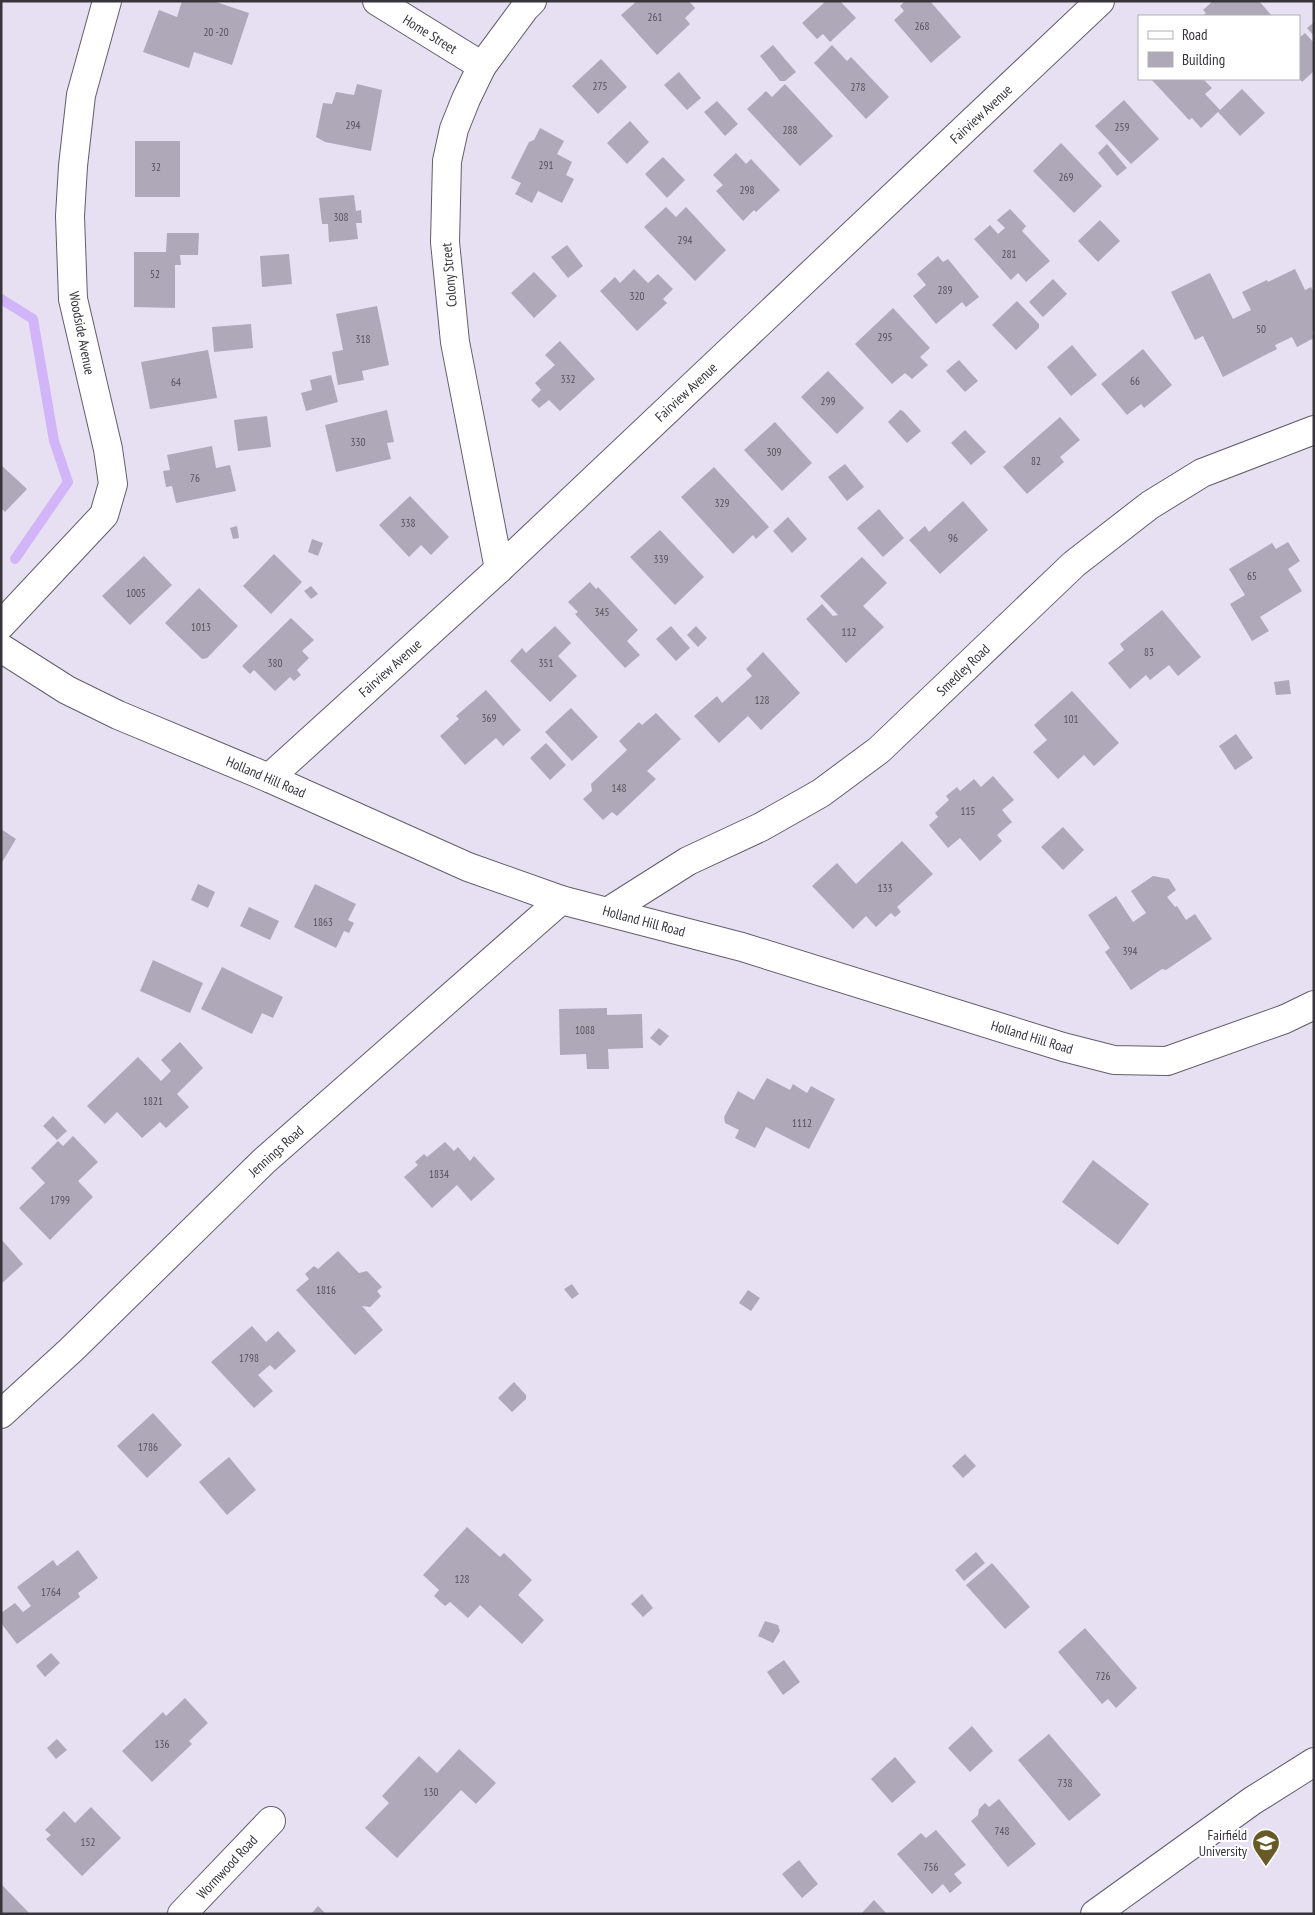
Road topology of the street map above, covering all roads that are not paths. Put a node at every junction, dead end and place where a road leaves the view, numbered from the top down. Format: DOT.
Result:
graph roads {
  1 [pos="107,1"];
  2 [pos="377,1"];
  3 [pos="532,1"];
  4 [pos="1100,1"];
  5 [pos="482,66"];
  6 [pos="1314,430"];
  7 [pos="499,569"];
  8 [pos="1,625"];
  9 [pos="1,648"];
  10 [pos="269,778"];
  11 [pos="561,900"];
  12 [pos="609,911"];
  13 [pos="1314,1005"];
  14 [pos="1,1414"];
  15 [pos="1314,1762"];
  16 [pos="271,1821"];
  17 [pos="182,1914"];
  18 [pos="1096,1914"];
  1 -- 8 [label="street, Woodside Avenue"];
  2 -- 5 [label="street, Home Street"];
  3 -- 5 [label="street, Colony Street"];
  4 -- 7 [label="street, Fairview Avenue"];
  5 -- 7 [label="street, Colony Street"];
  6 -- 12 [label="street, Smedley Road"];
  7 -- 10 [label="street, Fairview Avenue"];
  9 -- 10 [label="street, Holland Hill Road"];
  10 -- 11 [label="street, Holland Hill Road"];
  11 -- 12 [label="street, Holland Hill Road"];
  11 -- 14 [label="street, Jennings Road"];
  12 -- 13 [label="street, Holland Hill Road"];
  15 -- 18 [label="street"];
  16 -- 17 [label="street, Wormwood Road"];
}
